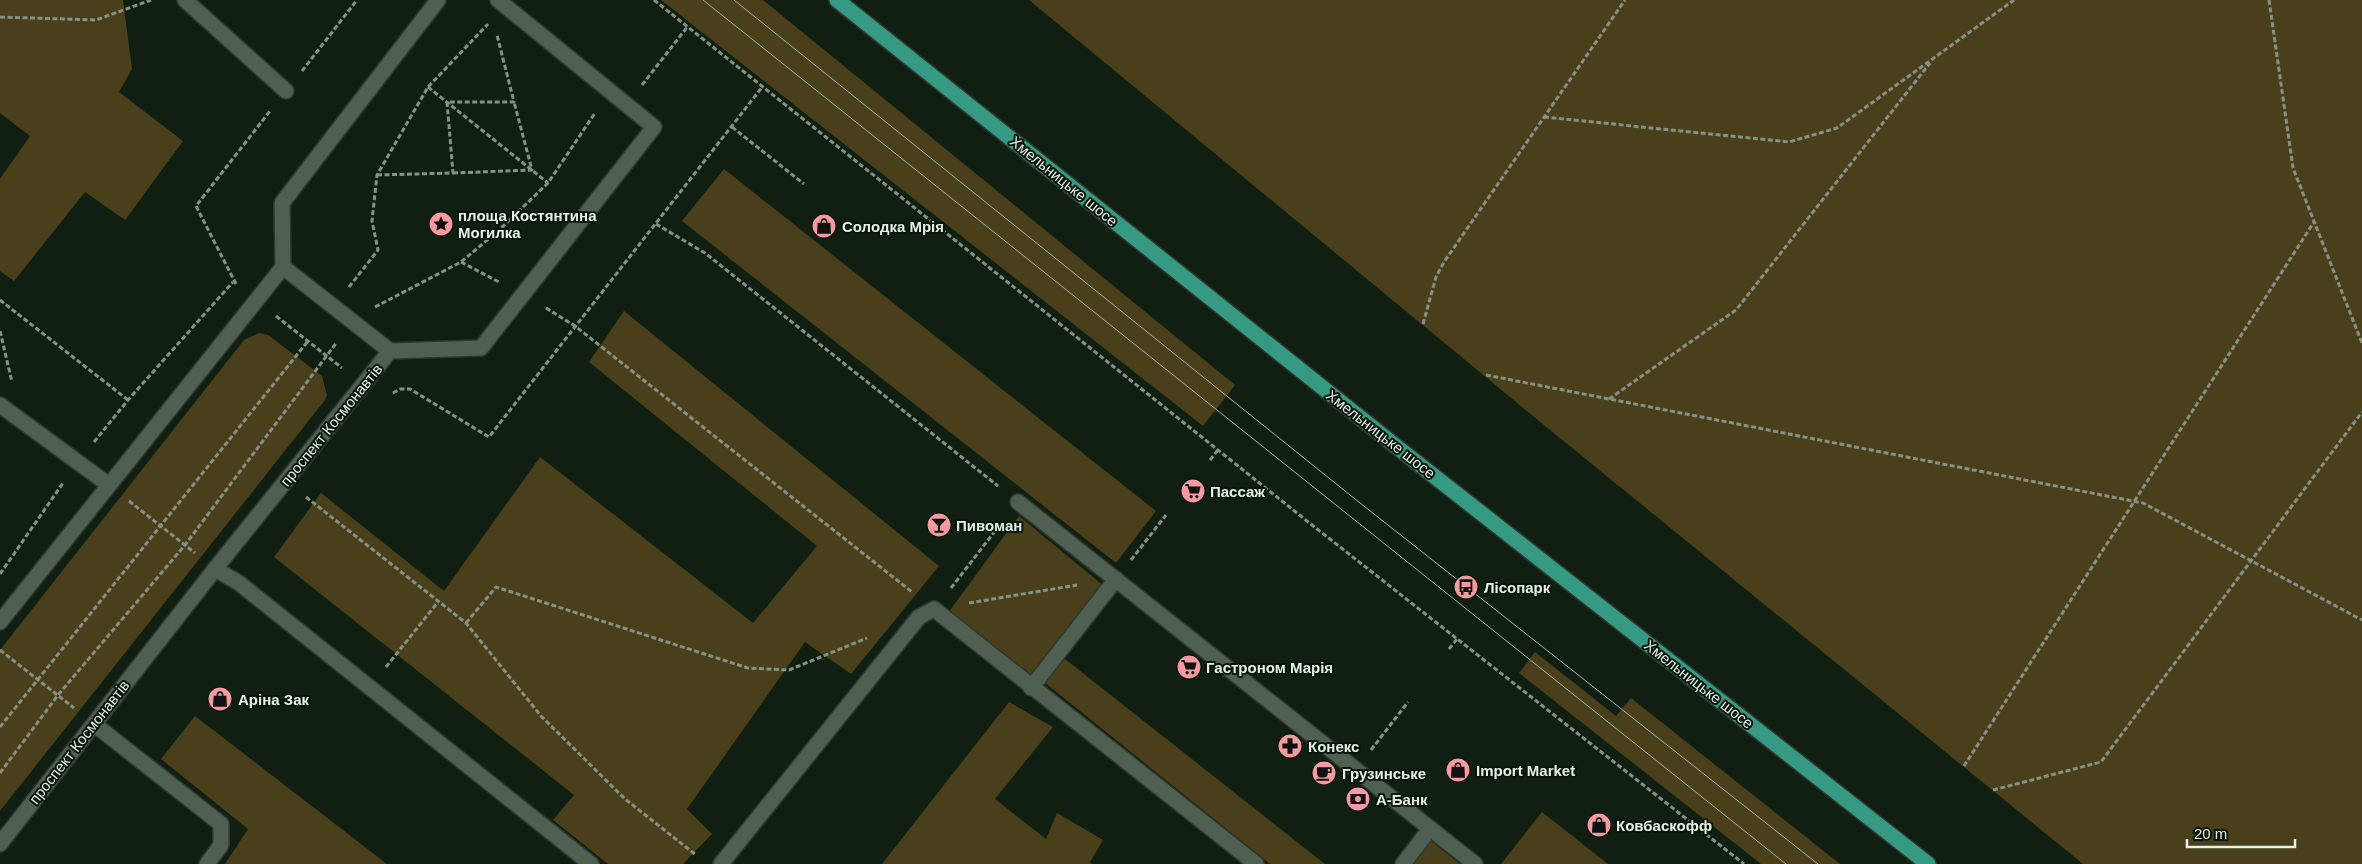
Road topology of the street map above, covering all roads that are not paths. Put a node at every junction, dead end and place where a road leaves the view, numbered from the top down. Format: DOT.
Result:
graph roads {
  1 [pos="185,0"];
  2 [pos="438,0"];
  3 [pos="498,0"];
  4 [pos="837,0"];
  5 [pos="286,91"];
  6 [pos="283,267"];
  7 [pos="390,351"];
  8 [pos="0,405"];
  9 [pos="109,485"];
  10 [pos="1018,502"];
  11 [pos="215,570"];
  12 [pos="1116,579"];
  13 [pos="2,614"];
  14 [pos="1031,688"];
  15 [pos="94,724"];
  16 [pos="1430,828"];
  17 [pos="0,844"];
  18 [pos="207,864"];
  19 [pos="592,864"];
  20 [pos="721,864"];
  21 [pos="1256,864"];
  22 [pos="1403,864"];
  23 [pos="1475,864"];
  24 [pos="1928,864"];
  1 -- 5 [label="street"];
  2 -- 6 [label="street"];
  3 -- 7 [label="street"];
  4 -- 24 [label="main road, Хмельницьке шосе"];
  6 -- 7 [label="street, проспект Космонавтів"];
  6 -- 9 [label="street"];
  7 -- 11 [label="street, проспект Космонавтів"];
  8 -- 9 [label="street"];
  9 -- 13 [label="street"];
  10 -- 12 [label="street"];
  11 -- 15 [label="street, проспект Космонавтів"];
  11 -- 19 [label="street"];
  12 -- 14 [label="street"];
  12 -- 16 [label="street"];
  14 -- 20 [label="street"];
  14 -- 21 [label="street"];
  15 -- 17 [label="street, проспект Космонавтів"];
  15 -- 18 [label="street"];
  16 -- 22 [label="street"];
  16 -- 23 [label="street"];
}
